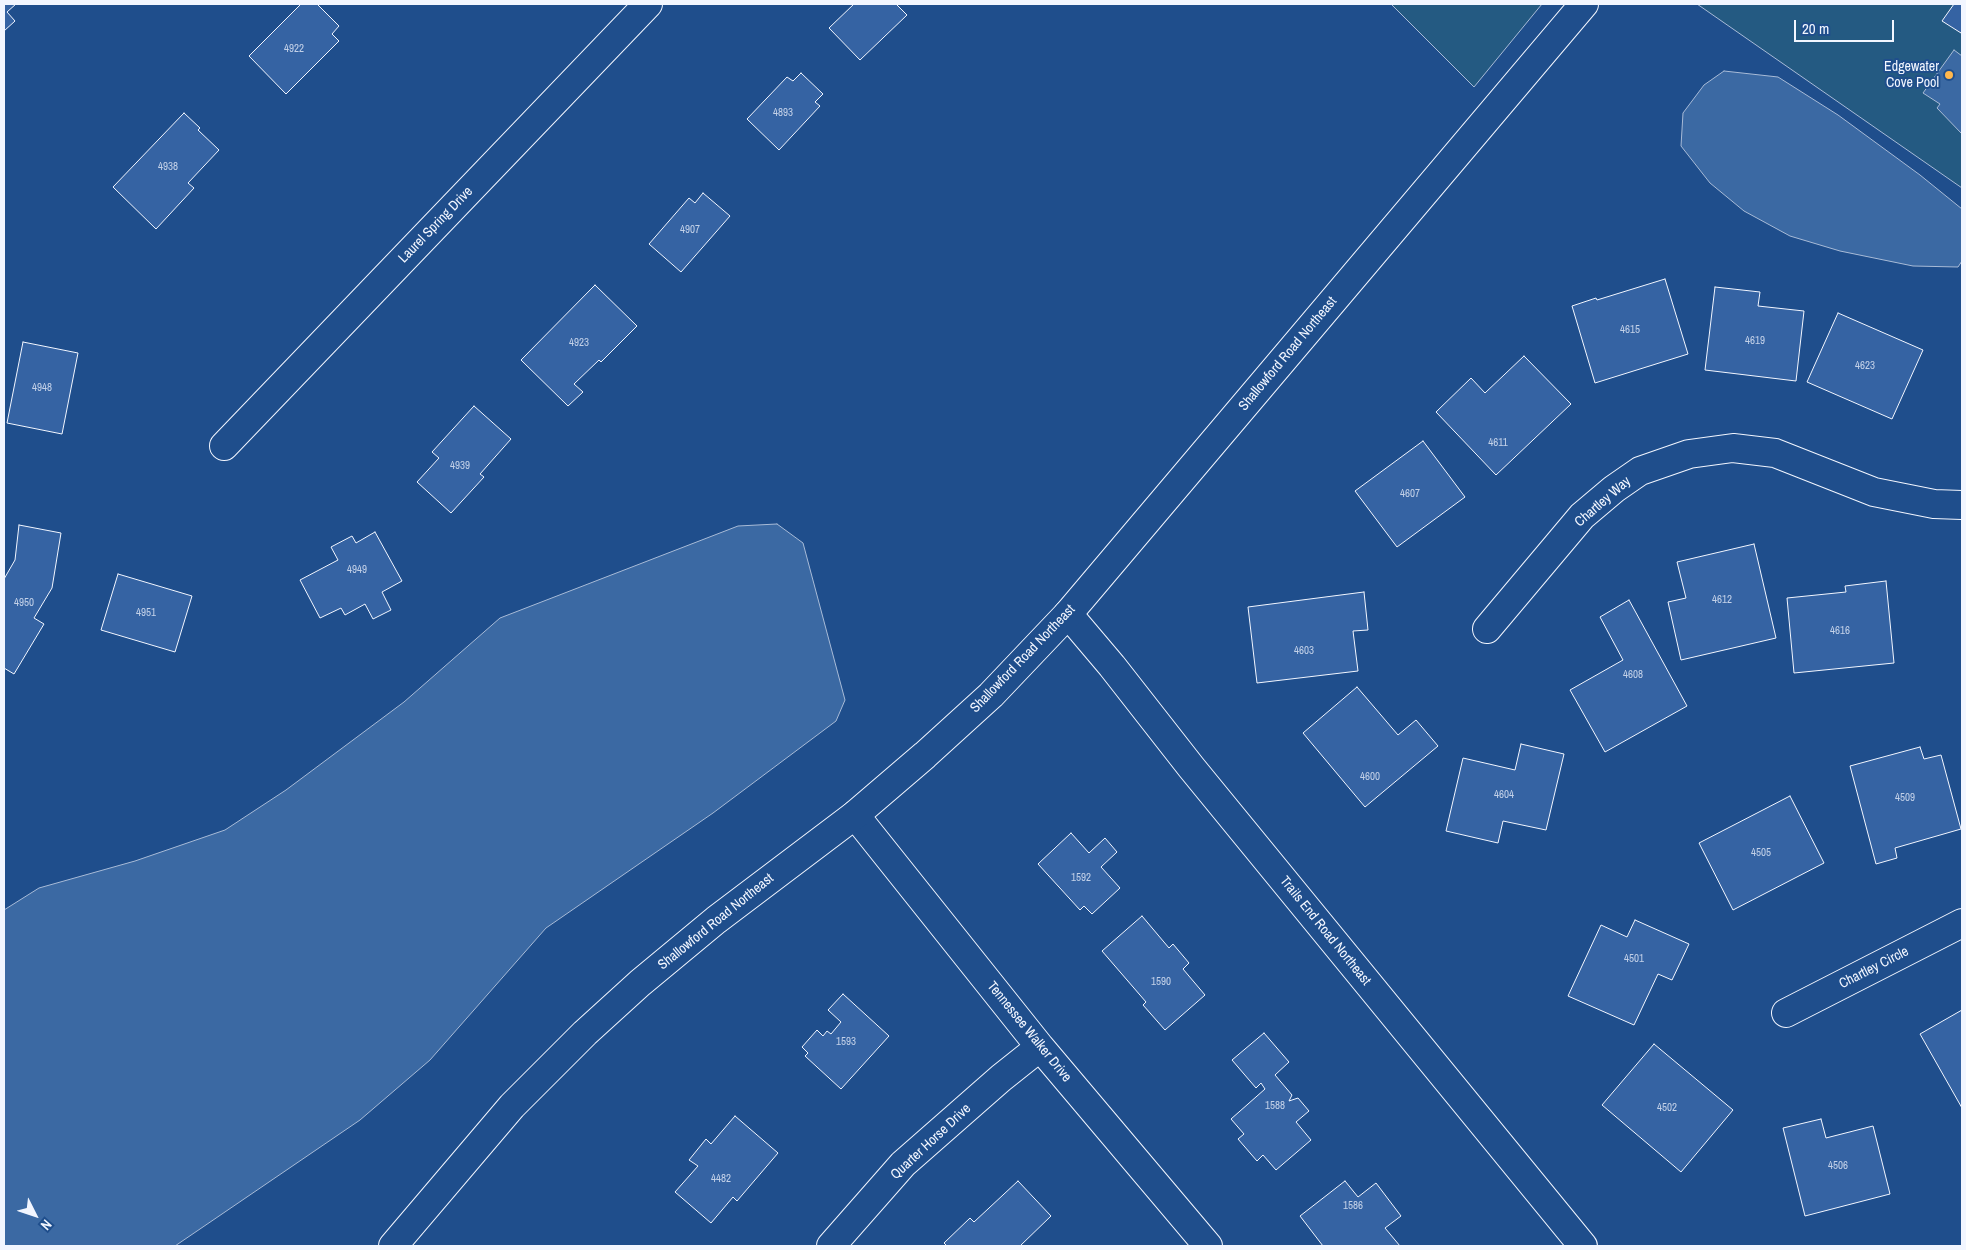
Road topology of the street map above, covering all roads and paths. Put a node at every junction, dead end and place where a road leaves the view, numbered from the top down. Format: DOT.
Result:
graph roads {
  1 [pos="648,4"];
  2 [pos="1584,4"];
  3 [pos="224,446"];
  4 [pos="1962,504"];
  5 [pos="1068,614"];
  6 [pos="1487,629"];
  7 [pos="854,815"];
  8 [pos="1962,923"];
  9 [pos="1786,1014"];
  10 [pos="1040,1046"];
  11 [pos="393,1246"];
  12 [pos="831,1246"];
  13 [pos="1208,1246"];
  14 [pos="1584,1246"];
  1 -- 3 [label="street, Laurel Spring Drive"];
  2 -- 5 [label="street, Shallowford Road Northeast"];
  4 -- 6 [label="street, Chartley Way"];
  5 -- 7 [label="street, Shallowford Road Northeast"];
  5 -- 14 [label="street, Trails End Road Northeast"];
  7 -- 10 [label="street, Tennessee Walker Drive"];
  7 -- 11 [label="street, Shallowford Road Northeast"];
  8 -- 9 [label="street, Chartley Circle"];
  10 -- 12 [label="street, Quarter Horse Drive"];
  10 -- 13 [label="street, Tennessee Walker Drive"];
}
